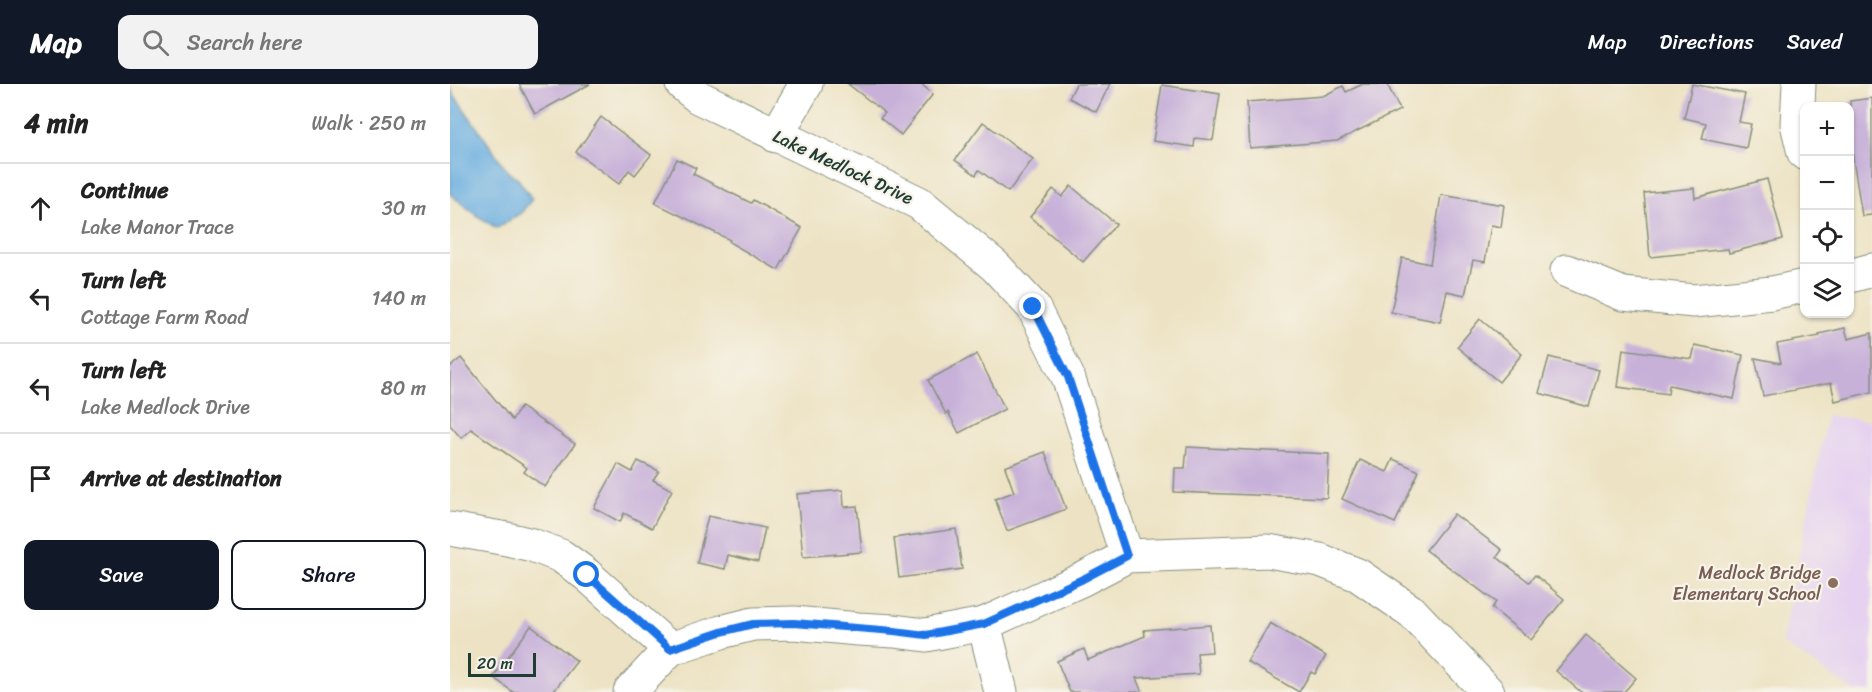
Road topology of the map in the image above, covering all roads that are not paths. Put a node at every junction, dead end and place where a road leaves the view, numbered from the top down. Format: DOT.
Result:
graph roads {
  1 [pos="682,84"];
  2 [pos="806,84"];
  3 [pos="1799,84"];
  4 [pos="776,136"];
  5 [pos="1800,136"];
  6 [pos="1872,270"];
  7 [pos="1567,271"];
  8 [pos="1854,275"];
  9 [pos="1800,287"];
  10 [pos="450,529"];
  11 [pos="1127,556"];
  12 [pos="984,624"];
  13 [pos="670,649"];
  14 [pos="630,692"];
  15 [pos="1001,692"];
  16 [pos="1488,692"];
  1 -- 4 [label="street, Lake Medlock Drive"];
  2 -- 4 [label="street"];
  3 -- 5 [label="street"];
  4 -- 11 [label="street, Lake Medlock Drive"];
  6 -- 8 [label="street"];
  7 -- 9 [label="street"];
  10 -- 13 [label="street"];
  11 -- 12 [label="street"];
  11 -- 16 [label="street"];
  12 -- 13 [label="street"];
  12 -- 15 [label="street"];
  13 -- 14 [label="street"];
}
